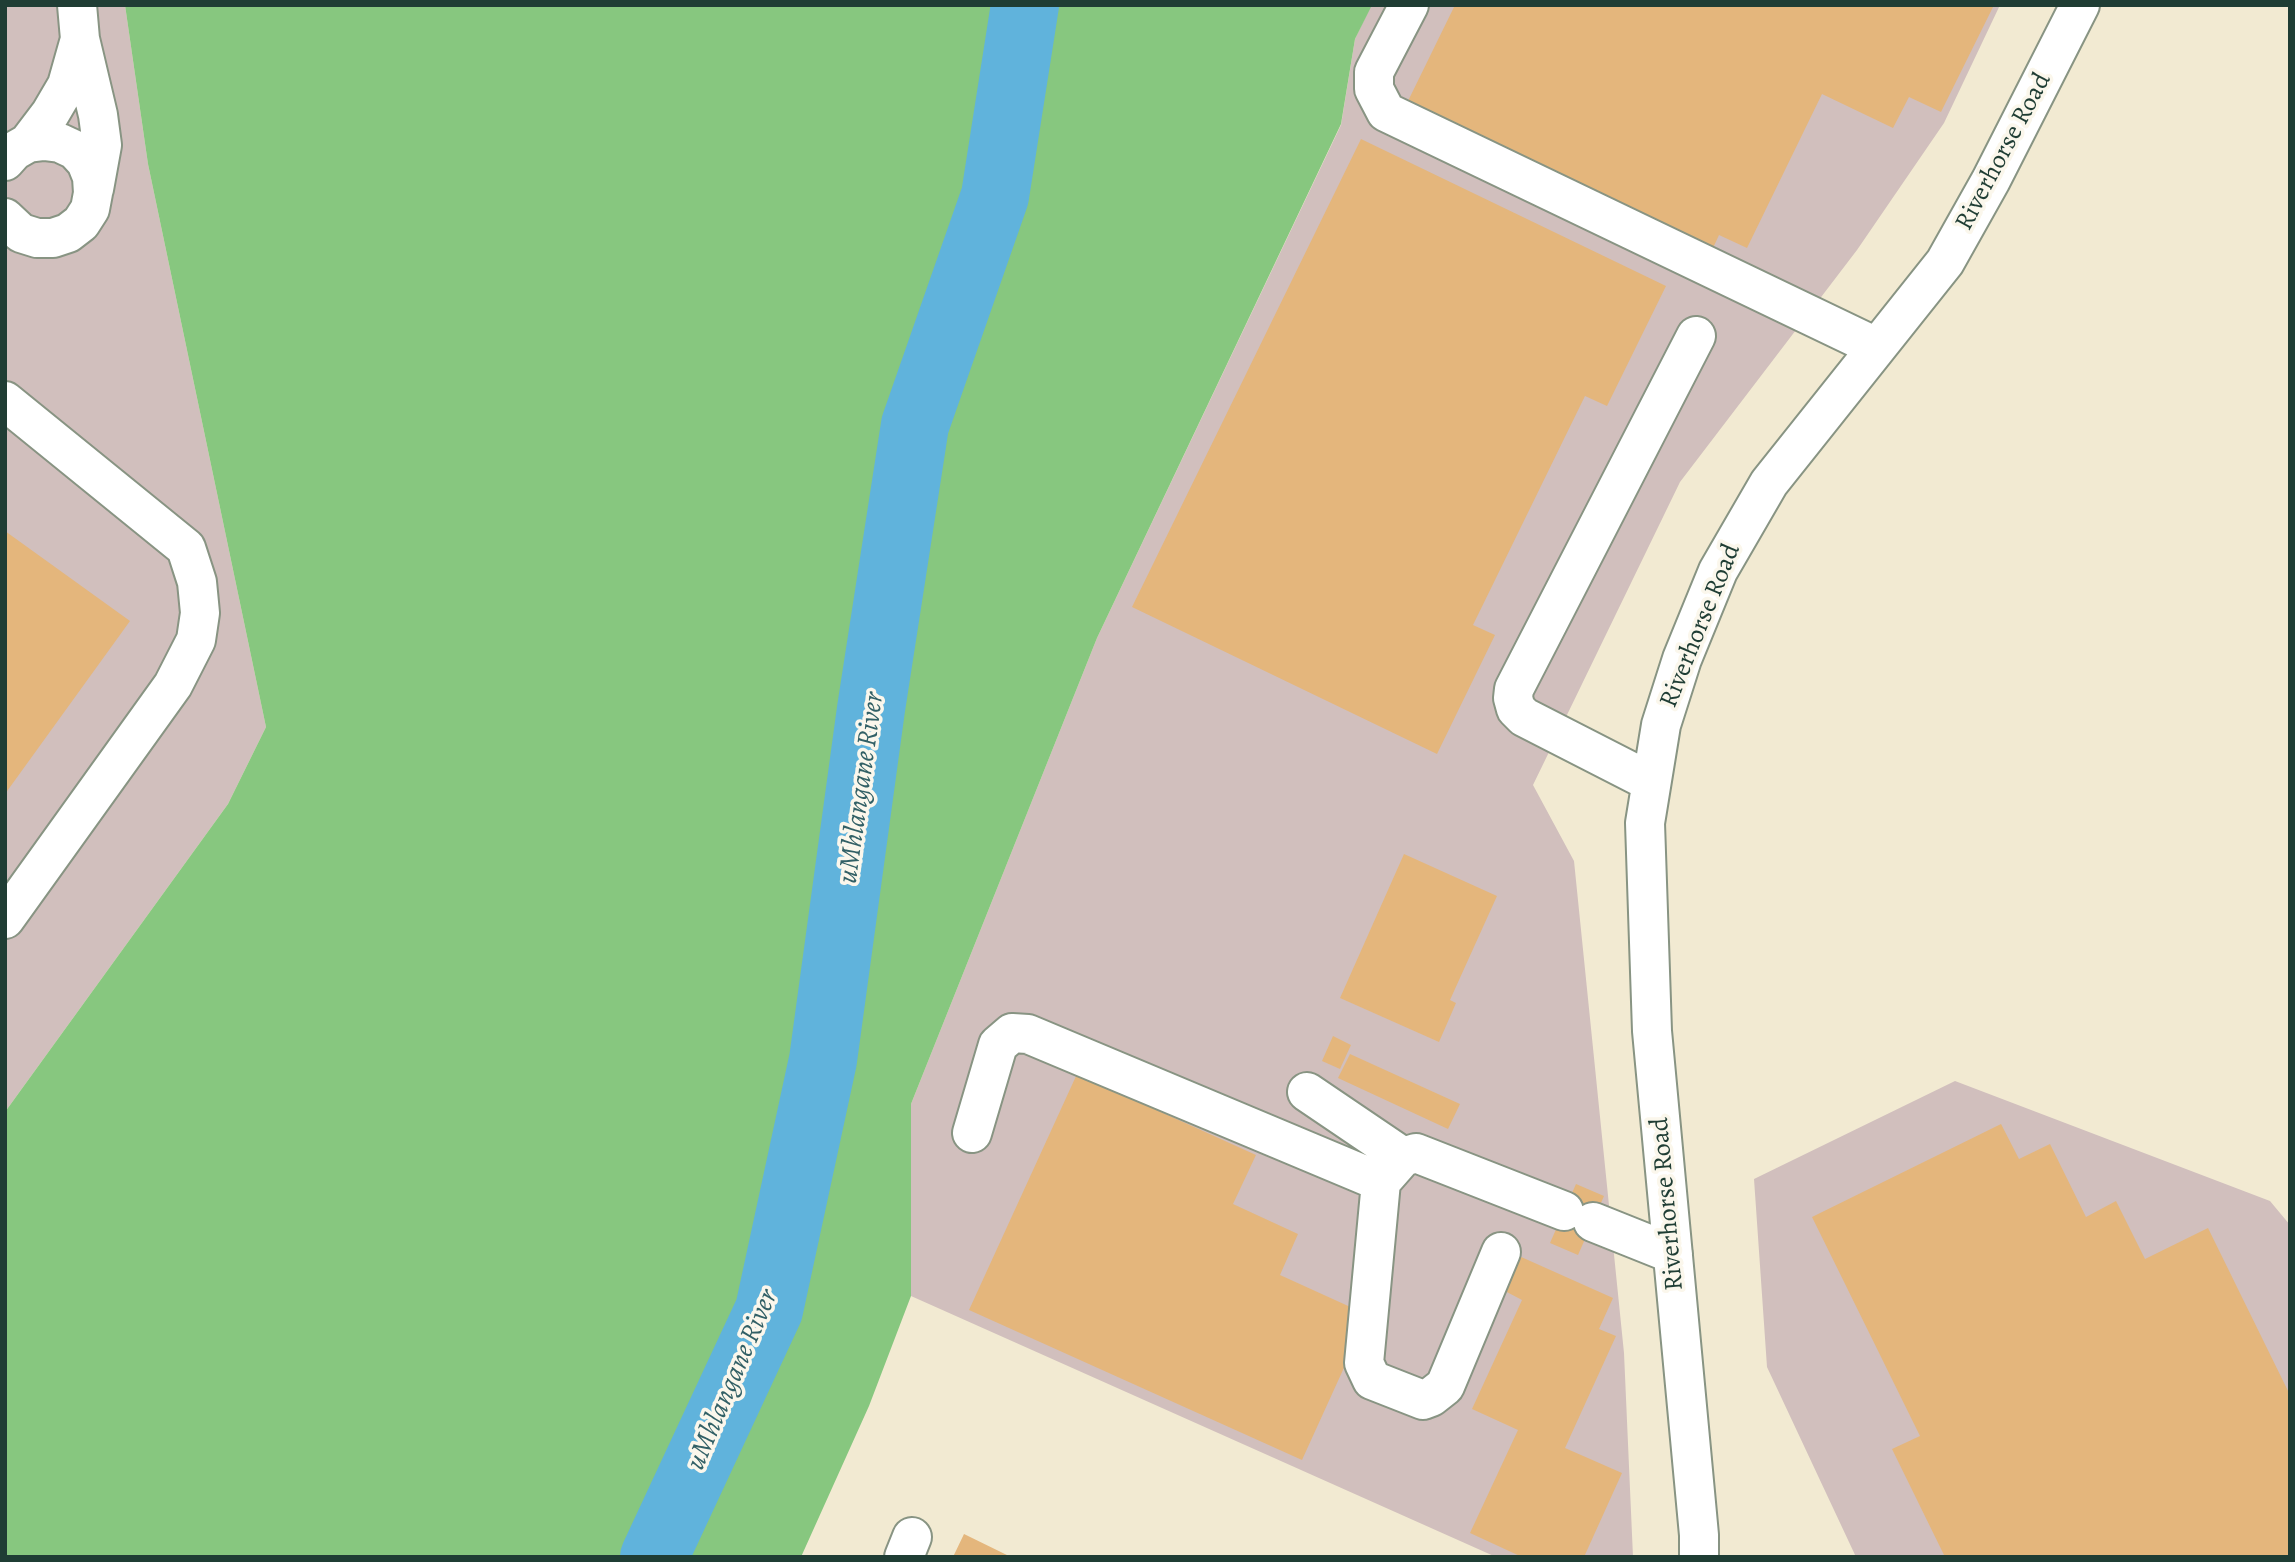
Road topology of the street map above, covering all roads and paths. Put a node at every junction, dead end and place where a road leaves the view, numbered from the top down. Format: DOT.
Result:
graph roads {
  1 [pos="1409,5"];
  2 [pos="2080,5"];
  3 [pos="79,22"];
  4 [pos="17,152"];
  5 [pos="93,193"];
  6 [pos="11,229"];
  7 [pos="1696,335"];
  8 [pos="1876,347"];
  9 [pos="5,401"];
  10 [pos="1651,782"];
  11 [pos="5,919"];
  12 [pos="1307,1092"];
  13 [pos="972,1133"];
  14 [pos="1392,1169"];
  15 [pos="1501,1252"];
  16 [pos="1673,1254"];
  17 [pos="1699,1557"];
  1 -- 8 [label="lane"];
  2 -- 8 [label="lane, Riverhorse Road"];
  3 -- 4 [label="lane"];
  3 -- 5 [label="lane"];
  4 -- 5 [label="lane"];
  5 -- 6 [label="lane"];
  7 -- 10 [label="lane"];
  8 -- 10 [label="lane, Riverhorse Road"];
  9 -- 11 [label="lane"];
  10 -- 16 [label="lane, Riverhorse Road"];
  12 -- 14 [label="lane"];
  13 -- 14 [label="lane"];
  14 -- 15 [label="lane"];
  14 -- 16 [label="lane"];
  16 -- 17 [label="lane, Riverhorse Road"];
}
